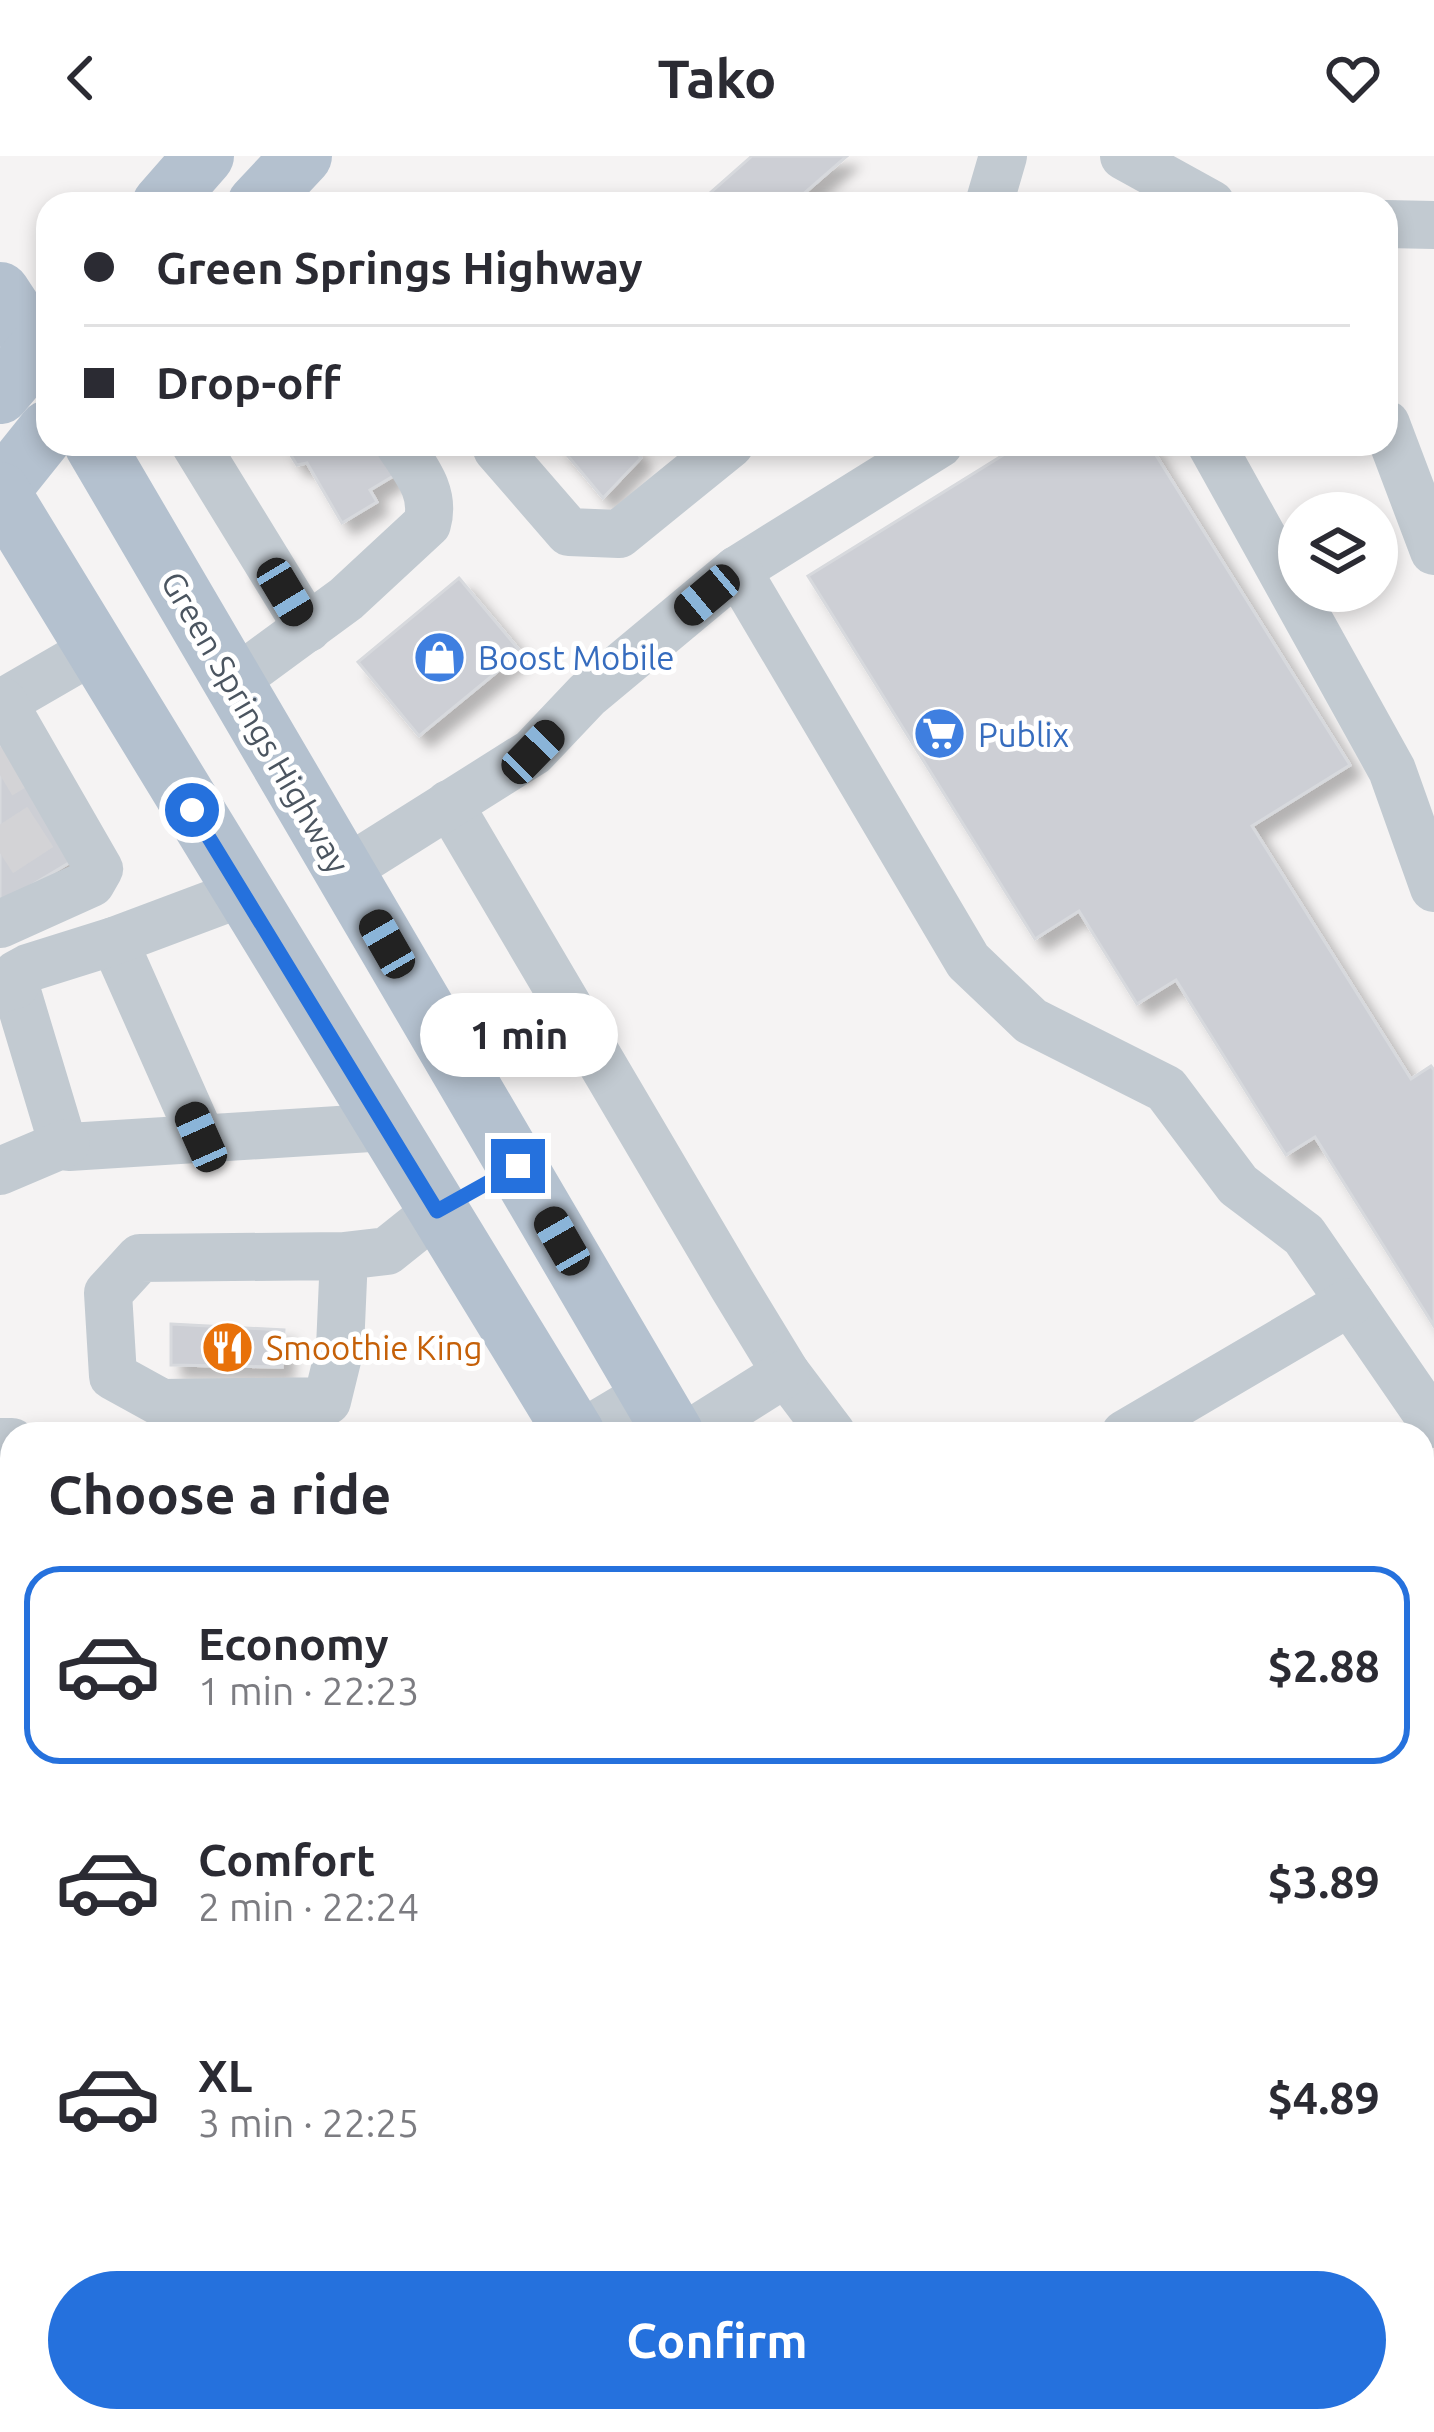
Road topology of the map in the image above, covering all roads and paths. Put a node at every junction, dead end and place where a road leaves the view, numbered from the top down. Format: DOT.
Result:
graph roads {
  1 [pos="1003,156"];
  2 [pos="1124,156"];
  3 [pos="992,192"];
  4 [pos="1188,192"];
  5 [pos="1398,224"];
  6 [pos="1434,225"];
  7 [pos="0,292"];
  8 [pos="36,338"];
  9 [pos="36,359"];
  10 [pos="0,394"];
  11 [pos="36,445"];
  12 [pos="101,456"];
  13 [pos="202,456"];
  14 [pos="407,456"];
  15 [pos="503,456"];
  16 [pos="715,456"];
  17 [pos="920,456"];
  18 [pos="1218,456"];
  19 [pos="1398,456"];
  20 [pos="0,491"];
  21 [pos="1434,551"];
  22 [pos="737,570"];
  23 [pos="308,628"];
  24 [pos="95,649"];
  25 [pos="233,682"];
  26 [pos="2,704"];
  27 [pos="448,805"];
  28 [pos="344,871"];
  29 [pos="1434,888"];
  30 [pos="242,892"];
  31 [pos="0,924"];
  32 [pos="114,941"];
  33 [pos="8,987"];
  34 [pos="386,1126"];
  35 [pos="201,1137"];
  36 [pos="66,1143"];
  37 [pos="518,1166"];
  38 [pos="0,1171"];
  39 [pos="437,1211"];
  40 [pos="344,1256"];
  41 [pos="1350,1302"];
  42 [pos="786,1373"];
  43 [pos="671,1420"];
  44 [pos="570,1422"];
  45 [pos="823,1422"];
  46 [pos="1145,1422"];
  47 [pos="1433,1422"];
  1 -- 3 [label="street"];
  2 -- 4 [label="street"];
  5 -- 6 [label="street"];
  7 -- 8 [label="main road"];
  9 -- 10 [label="main road"];
  11 -- 20 [label="main road"];
  12 -- 25 [label="main road, Green Springs Highway"];
  13 -- 23 [label="street"];
  14 -- 23 [label="street"];
  15 -- 16 [label="street"];
  17 -- 22 [label="street"];
  18 -- 29 [label="street"];
  19 -- 21 [label="street"];
  20 -- 24 [label="main road"];
  22 -- 27 [label="street"];
  22 -- 41 [label="street"];
  23 -- 25 [label="street"];
  24 -- 26 [label="street"];
  24 -- 30 [label="main road"];
  25 -- 28 [label="main road, Green Springs Highway"];
  26 -- 31 [label="street"];
  27 -- 28 [label="street"];
  27 -- 42 [label="street"];
  28 -- 37 [label="main road, Green Springs Highway"];
  30 -- 32 [label="street"];
  30 -- 34 [label="main road"];
  32 -- 33 [label="street"];
  32 -- 35 [label="street"];
  33 -- 36 [label="street"];
  34 -- 35 [label="street"];
  34 -- 39 [label="main road"];
  35 -- 36 [label="street"];
  36 -- 38 [label="street"];
  37 -- 39 [label="main road"];
  37 -- 43 [label="main road, Green Springs Highway"];
  39 -- 40 [label="street"];
  39 -- 44 [label="main road"];
  40 -- 40 [label="street"];
  41 -- 46 [label="street"];
  41 -- 47 [label="street"];
  42 -- 43 [label="street"];
  42 -- 45 [label="street"];
}
